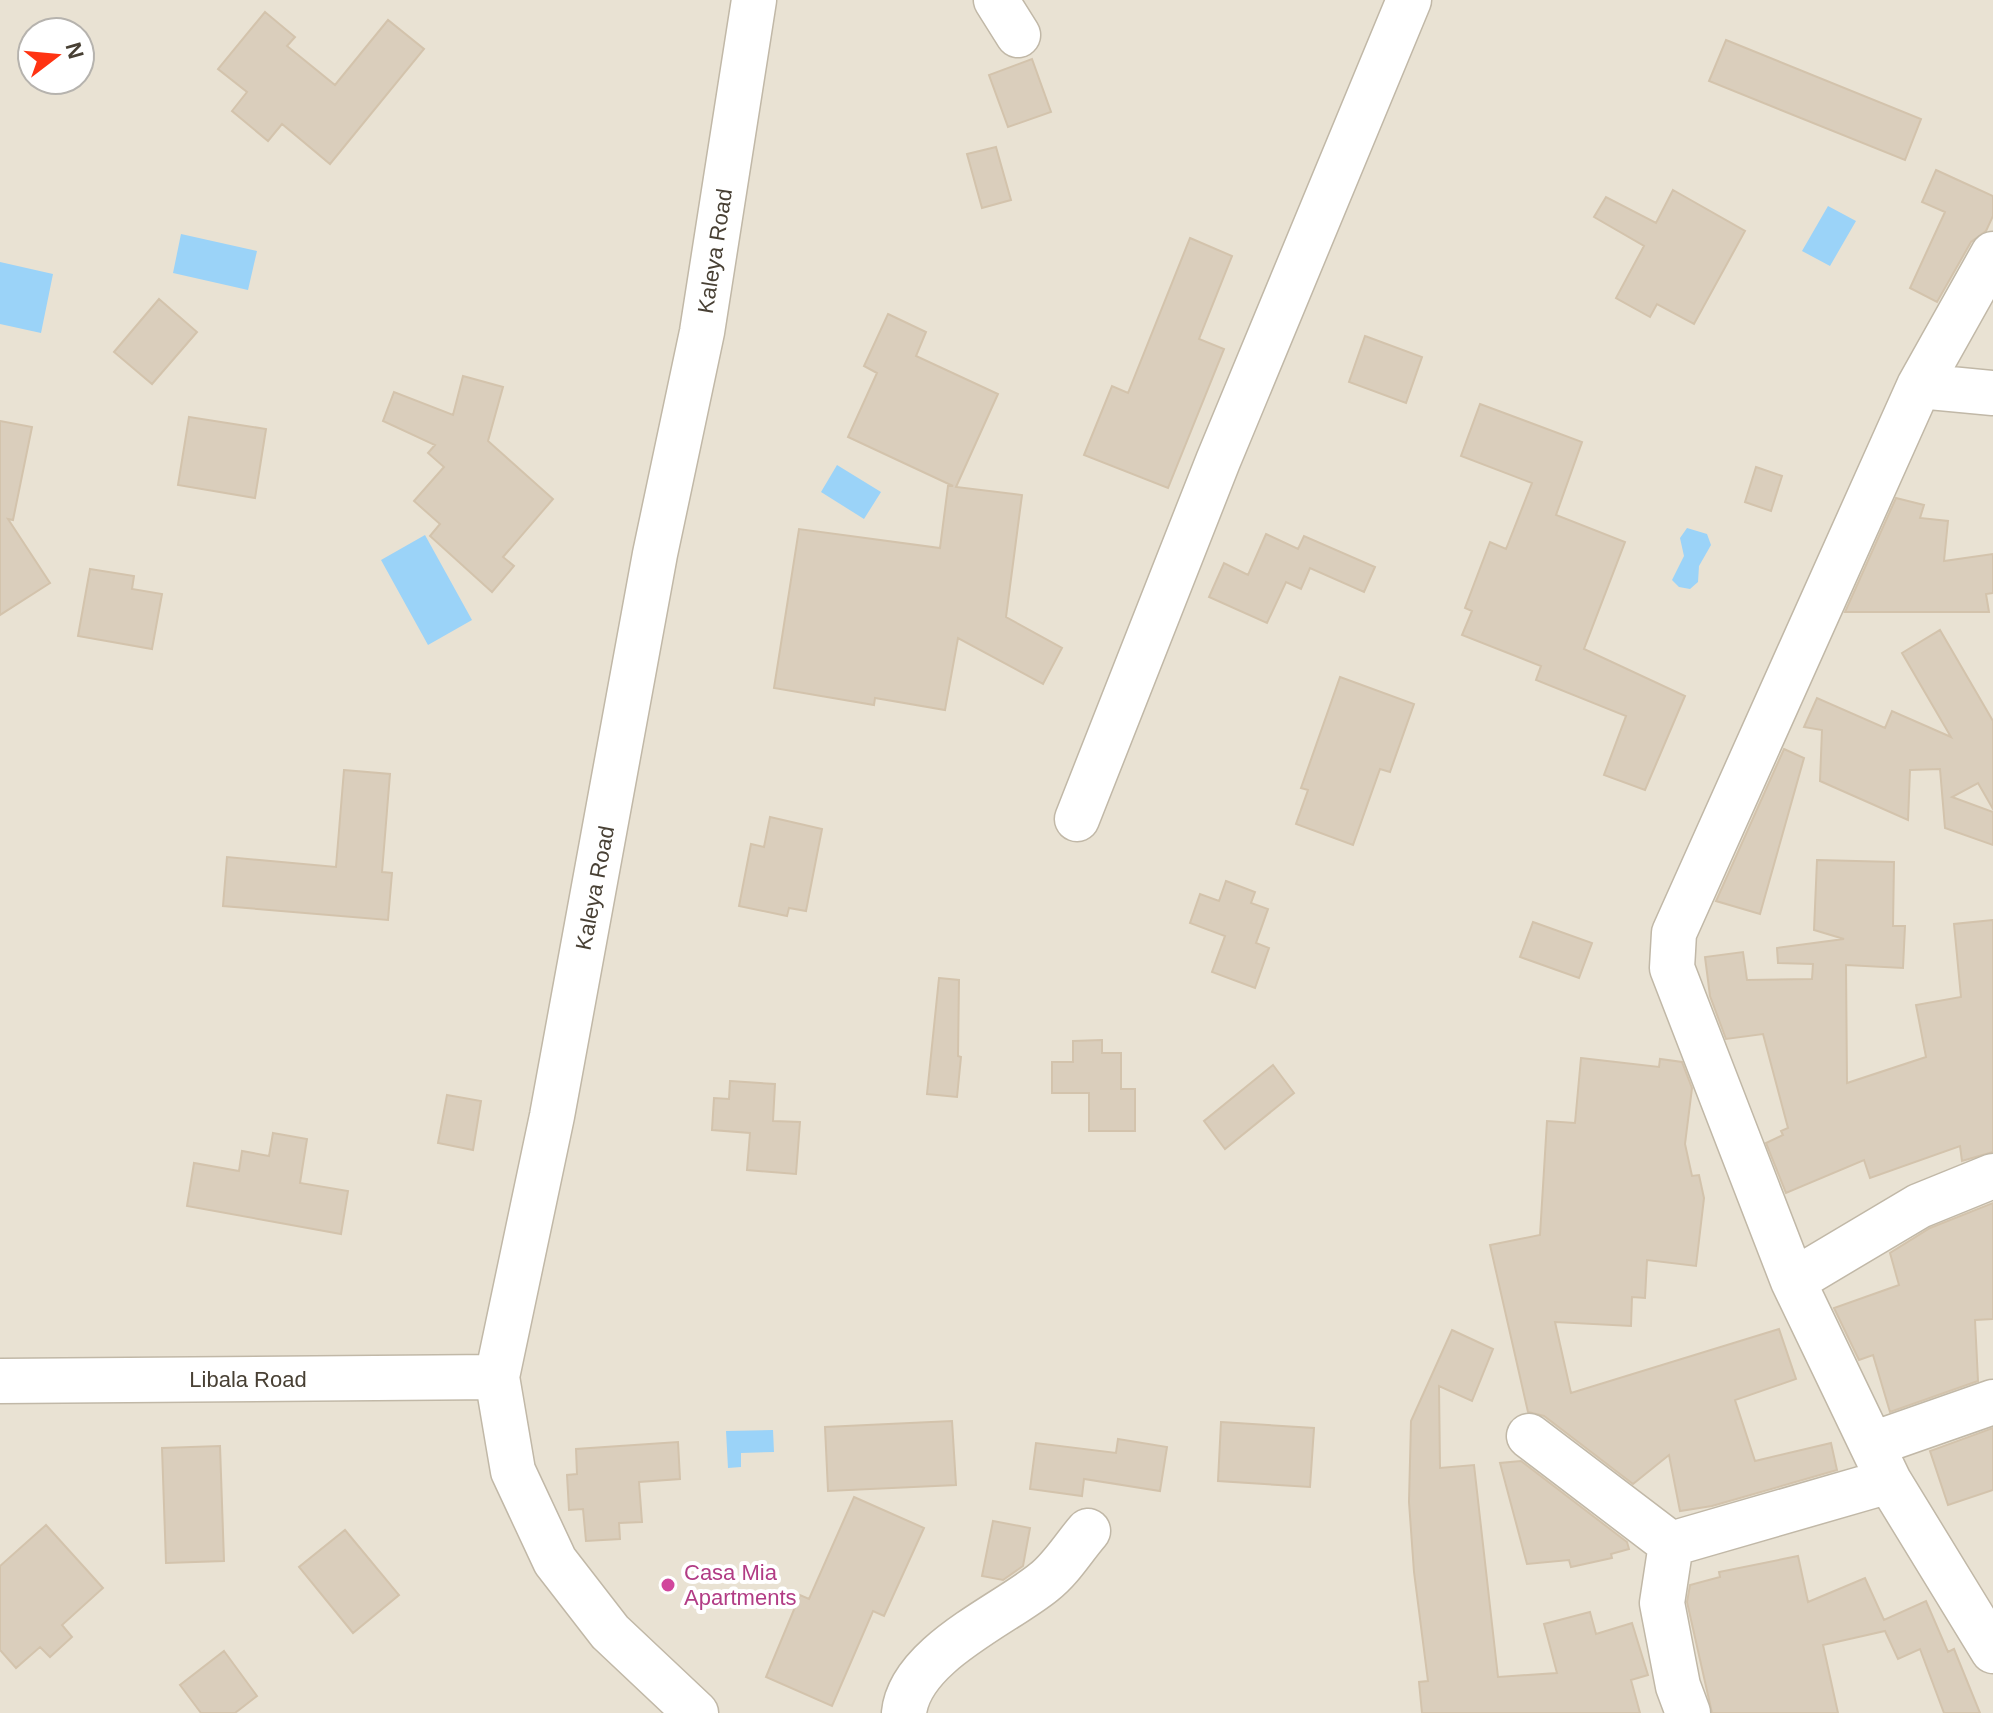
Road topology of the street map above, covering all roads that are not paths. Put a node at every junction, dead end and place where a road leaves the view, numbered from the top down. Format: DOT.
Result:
graph roads {
  1 [pos="754,0"];
  2 [pos="1409,0"];
  3 [pos="1993,254"];
  4 [pos="1919,386"];
  5 [pos="1993,393"];
  6 [pos="1077,819"];
  7 [pos="1993,1176"];
  8 [pos="1793,1281"];
  9 [pos="497,1377"];
  10 [pos="0,1381"];
  11 [pos="1993,1402"];
  12 [pos="1529,1436"];
  13 [pos="1881,1462"];
  14 [pos="1088,1531"];
  15 [pos="1671,1544"];
  16 [pos="1993,1651"];
  17 [pos="696,1713"];
  18 [pos="904,1713"];
  19 [pos="1688,1713"];
  1 -- 9 [label="street, Kaleya Road"];
  2 -- 6 [label="street"];
  3 -- 4 [label="street"];
  4 -- 5 [label="street"];
  4 -- 8 [label="street"];
  7 -- 8 [label="street"];
  8 -- 13 [label="street"];
  9 -- 10 [label="street, Libala Road"];
  9 -- 17 [label="street, Kaleya Road"];
  11 -- 13 [label="street"];
  12 -- 15 [label="street"];
  13 -- 15 [label="street"];
  13 -- 16 [label="street"];
  14 -- 18 [label="street"];
  15 -- 19 [label="street"];
}
